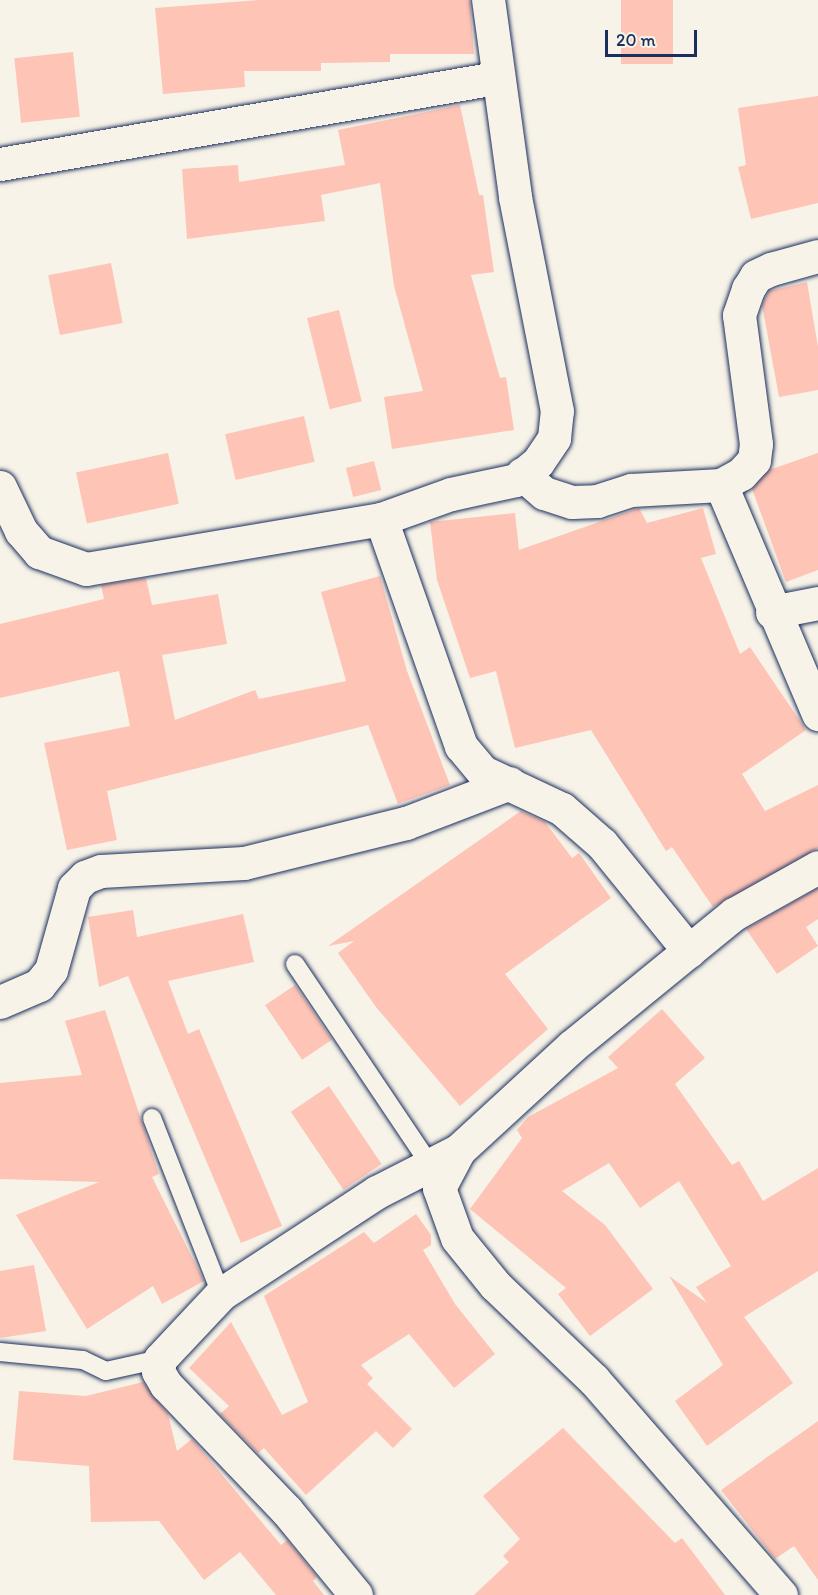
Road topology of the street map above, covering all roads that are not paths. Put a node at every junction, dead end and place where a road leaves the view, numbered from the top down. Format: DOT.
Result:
graph roads {
  1 [pos="488,0"];
  2 [pos="496,78"];
  3 [pos="0,164"];
  4 [pos="818,256"];
  5 [pos="522,474"];
  6 [pos="721,485"];
  7 [pos="0,487"];
  8 [pos="381,519"];
  9 [pos="818,603"];
  10 [pos="772,612"];
  11 [pos="818,714"];
  12 [pos="510,783"];
  13 [pos="818,867"];
  14 [pos="689,951"];
  15 [pos="295,963"];
  16 [pos="0,1002"];
  17 [pos="152,1118"];
  18 [pos="459,1150"];
  19 [pos="430,1166"];
  20 [pos="221,1294"];
  21 [pos="0,1352"];
  22 [pos="160,1359"];
  23 [pos="356,1595"];
  24 [pos="781,1595"];
  1 -- 2 [label="street"];
  2 -- 3 [label="street"];
  2 -- 5 [label="street"];
  4 -- 6 [label="street"];
  5 -- 6 [label="street"];
  5 -- 8 [label="street"];
  6 -- 10 [label="street"];
  7 -- 8 [label="street"];
  8 -- 12 [label="street"];
  9 -- 10 [label="street"];
  10 -- 11 [label="street"];
  12 -- 14 [label="street"];
  12 -- 16 [label="street"];
  13 -- 14 [label="street"];
  14 -- 18 [label="street"];
  15 -- 19 [label="lane"];
  17 -- 20 [label="lane"];
  18 -- 19 [label="street"];
  18 -- 24 [label="street"];
  19 -- 20 [label="street"];
  20 -- 22 [label="street"];
  21 -- 22 [label="lane"];
  22 -- 23 [label="street"];
}
